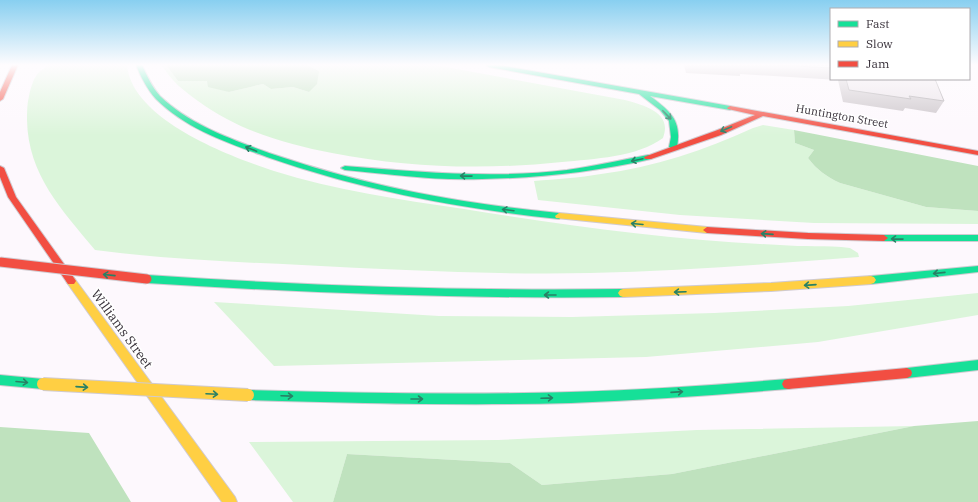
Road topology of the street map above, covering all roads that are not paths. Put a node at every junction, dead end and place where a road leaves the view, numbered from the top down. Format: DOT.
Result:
graph roads {
  1 [pos="5,88"];
  2 [pos="152,88"];
  3 [pos="621,88"];
  4 [pos="641,92"];
  5 [pos="0,99"];
  6 [pos="762,114"];
  7 [pos="673,147"];
  8 [pos="978,153"];
  9 [pos="288,162"];
  10 [pos="0,168"];
  11 [pos="978,238"];
  12 [pos="0,262"];
  13 [pos="978,269"];
  14 [pos="978,365"];
  15 [pos="0,380"];
  16 [pos="230,502"];
  1 -- 5 [label="main road"];
  9 -- 2 [label="main road, one-way"];
  3 -- 4 [label="main road, Huntington Street"];
  4 -- 6 [label="main road, Huntington Street"];
  4 -- 7 [label="main road, one-way"];
  6 -- 7 [label="main road, one-way"];
  6 -- 8 [label="main road, Huntington Street"];
  7 -- 9 [label="main road, one-way"];
  11 -- 9 [label="main road, one-way"];
  10 -- 16 [label="main road, Williams Street"];
  13 -- 12 [label="main road, one-way, bridge"];
  15 -- 14 [label="main road, one-way, bridge"];
}
